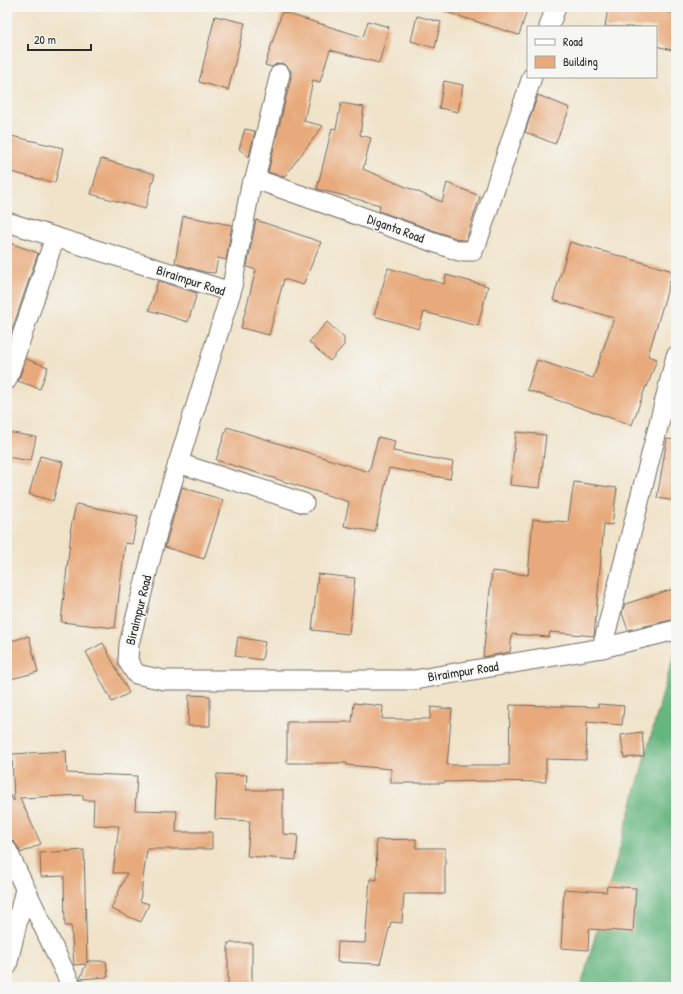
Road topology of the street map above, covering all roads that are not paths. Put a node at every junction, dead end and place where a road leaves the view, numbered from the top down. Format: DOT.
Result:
graph roads {
  1 [pos="556,7"];
  2 [pos="549,26"];
  3 [pos="280,74"];
  4 [pos="532,78"];
  5 [pos="255,179"];
  6 [pos="7,222"];
  7 [pos="55,237"];
  8 [pos="230,292"];
  9 [pos="676,356"];
  10 [pos="7,380"];
  11 [pos="178,463"];
  12 [pos="304,503"];
  13 [pos="676,630"];
  14 [pos="602,648"];
  15 [pos="7,850"];
  16 [pos="25,890"];
  17 [pos="7,966"];
  18 [pos="72,987"];
  1 -- 2 [label="street"];
  3 -- 5 [label="street"];
  4 -- 5 [label="street, Diganta Road"];
  5 -- 8 [label="street"];
  6 -- 7 [label="street, Biraimpur Road"];
  7 -- 8 [label="street, Biraimpur Road"];
  7 -- 10 [label="street"];
  8 -- 11 [label="street, Biraimpur Road"];
  9 -- 14 [label="street"];
  11 -- 12 [label="street"];
  11 -- 14 [label="street, Biraimpur Road"];
  13 -- 14 [label="street, Biraimpur Road"];
  15 -- 16 [label="street"];
  16 -- 17 [label="street"];
  16 -- 18 [label="street"];
}
